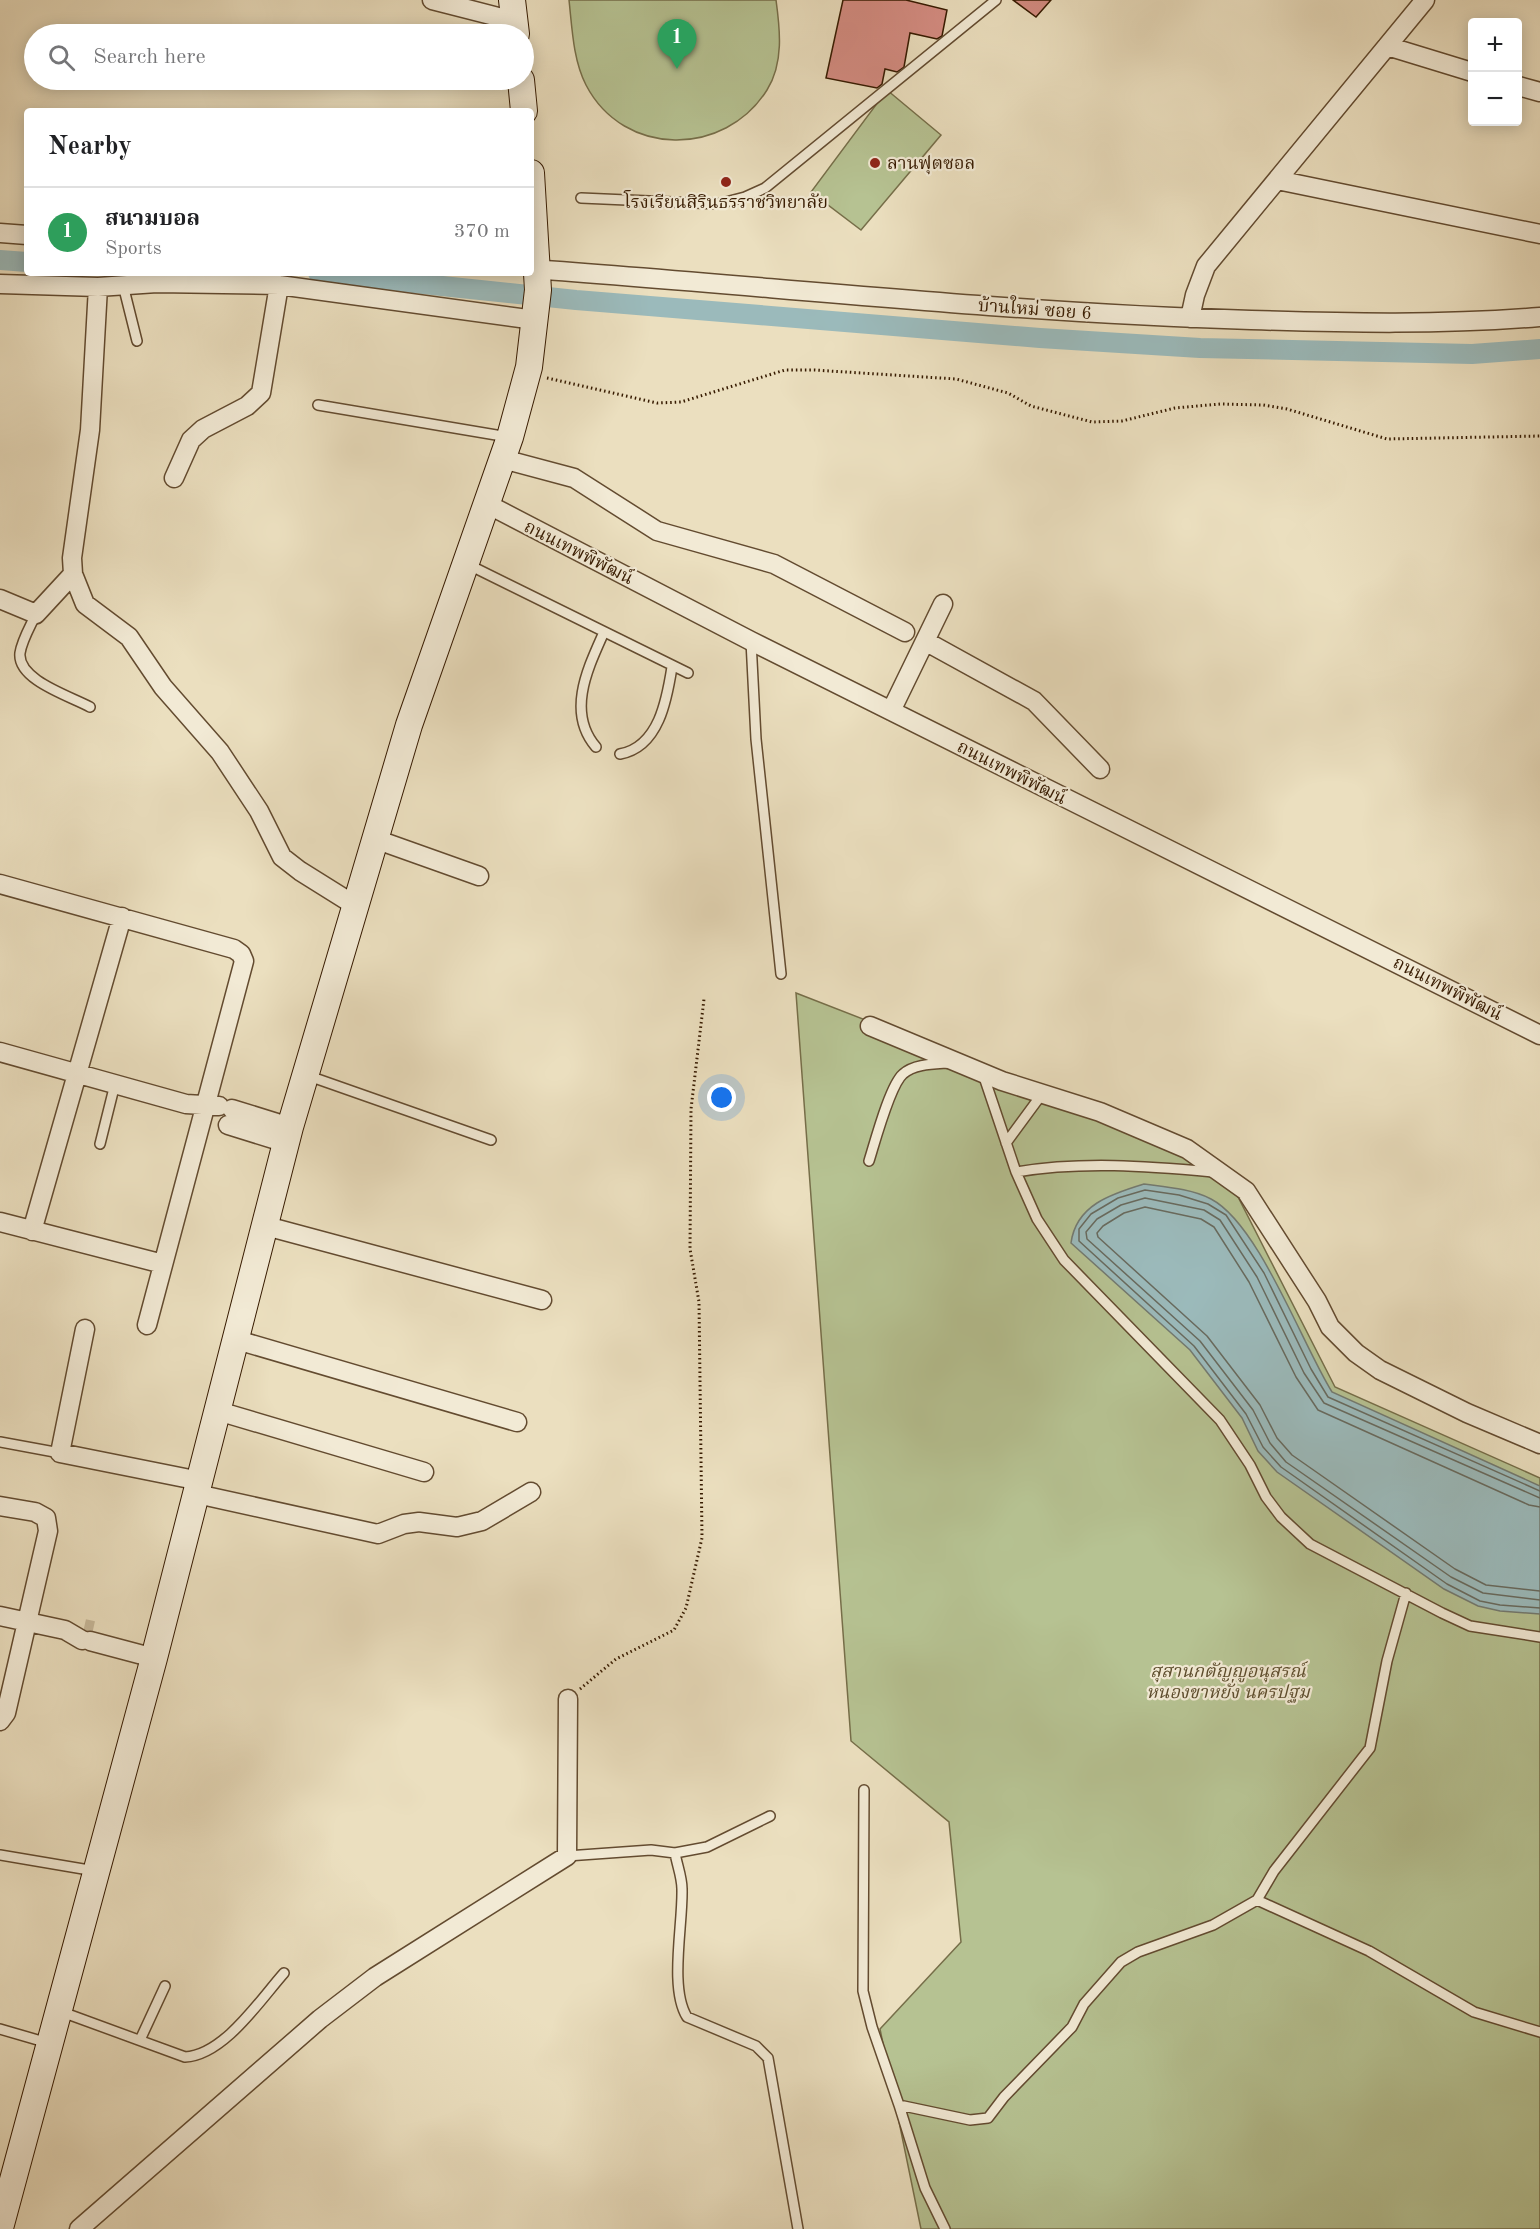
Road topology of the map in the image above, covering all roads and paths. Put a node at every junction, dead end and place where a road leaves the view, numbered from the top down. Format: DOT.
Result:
graph roads {
  1 [pos="432,0"];
  2 [pos="996,0"];
  3 [pos="1425,0"];
  4 [pos="514,19"];
  5 [pos="1387,46"];
  6 [pos="1468,70"];
  7 [pos="1522,87"];
  8 [pos="522,90"];
  9 [pos="1540,92"];
  10 [pos="524,108"];
  11 [pos="1277,180"];
  12 [pos="581,198"];
  13 [pos="0,233"];
  14 [pos="1540,234"];
  15 [pos="24,235"];
  16 [pos="534,244"];
  17 [pos="0,284"];
  18 [pos="123,285"];
  19 [pos="279,285"];
  20 [pos="98,287"];
  21 [pos="536,291"];
  22 [pos="1190,318"];
  23 [pos="1540,318"];
  24 [pos="137,341"];
  25 [pos="527,374"];
  26 [pos="318,405"];
  27 [pos="1540,436"];
  28 [pos="507,448"];
  29 [pos="174,478"];
  30 [pos="487,504"];
  31 [pos="467,564"];
  32 [pos="73,574"];
  33 [pos="0,599"];
  34 [pos="944,604"];
  35 [pos="36,614"];
  36 [pos="604,632"];
  37 [pos="904,632"];
  38 [pos="751,641"];
  39 [pos="925,641"];
  40 [pos="672,667"];
  41 [pos="688,673"];
  42 [pos="90,707"];
  43 [pos="891,711"];
  44 [pos="596,747"];
  45 [pos="620,754"];
  46 [pos="1100,769"];
  47 [pos="375,839"];
  48 [pos="479,876"];
  49 [pos="0,884"];
  50 [pos="356,906"];
  51 [pos="122,917"];
  52 [pos="781,974"];
  53 [pos="704,999"];
  54 [pos="870,1026"];
  55 [pos="1540,1035"];
  56 [pos="0,1052"];
  57 [pos="962,1062"];
  58 [pos="982,1072"];
  59 [pos="76,1074"];
  60 [pos="306,1075"];
  61 [pos="115,1084"];
  62 [pos="1042,1094"];
  63 [pos="218,1114"];
  64 [pos="288,1135"];
  65 [pos="491,1140"];
  66 [pos="1006,1143"];
  67 [pos="100,1144"];
  68 [pos="869,1161"];
  69 [pos="1016,1172"];
  70 [pos="1224,1173"];
  71 [pos="0,1222"];
  72 [pos="266,1226"];
  73 [pos="32,1231"];
  74 [pos="163,1264"];
  75 [pos="542,1300"];
  76 [pos="147,1325"];
  77 [pos="86,1329"];
  78 [pos="237,1340"];
  79 [pos="218,1411"];
  80 [pos="517,1422"];
  81 [pos="0,1442"];
  82 [pos="1540,1444"];
  83 [pos="60,1453"];
  84 [pos="424,1472"];
  85 [pos="199,1487"];
  86 [pos="531,1492"];
  87 [pos="0,1506"];
  88 [pos="1406,1593"];
  89 [pos="0,1616"];
  90 [pos="29,1621"];
  91 [pos="1540,1637"];
  92 [pos="156,1652"];
  93 [pos="568,1699"];
  94 [pos="0,1721"];
  95 [pos="864,1790"];
  96 [pos="770,1816"];
  97 [pos="675,1853"];
  98 [pos="0,1855"];
  99 [pos="567,1856"];
  100 [pos="97,1871"];
  101 [pos="1257,1900"];
  102 [pos="284,1973"];
  103 [pos="165,1986"];
  104 [pos="59,2011"];
  105 [pos="0,2029"];
  106 [pos="1540,2032"];
  107 [pos="140,2040"];
  108 [pos="51,2044"];
  109 [pos="899,2105"];
  110 [pos="0,2228"];
  111 [pos="79,2229"];
  112 [pos="798,2229"];
  113 [pos="945,2229"];
  1 -- 4 [label="street"];
  2 -- 12 [label="lane"];
  3 -- 5 [label="street"];
  5 -- 6 [label="street"];
  5 -- 11 [label="street"];
  7 -- 9 [label="street"];
  8 -- 10 [label="main road"];
  11 -- 14 [label="street"];
  11 -- 22 [label="street"];
  13 -- 15 [label="street"];
  16 -- 21 [label="main road"];
  17 -- 20 [label="street, บ้านใหม่ ซอย 6"];
  18 -- 19 [label="street, บ้านใหม่ ซอย 6"];
  18 -- 20 [label="street, บ้านใหม่ ซอย 6"];
  18 -- 24 [label="lane"];
  19 -- 21 [label="street, บ้านใหม่ ซอย 6"];
  19 -- 29 [label="street"];
  20 -- 32 [label="street"];
  21 -- 22 [label="street, บ้านใหม่ ซอย 6"];
  21 -- 25 [label="main road"];
  22 -- 23 [label="street, บ้านใหม่ ซอย 6"];
  25 -- 27 [label="path"];
  25 -- 28 [label="main road"];
  26 -- 28 [label="lane"];
  28 -- 30 [label="main road"];
  28 -- 37 [label="street"];
  30 -- 31 [label="main road"];
  30 -- 38 [label="street, ถนนเทพพิพัฒน์"];
  31 -- 36 [label="lane"];
  31 -- 47 [label="main road"];
  32 -- 35 [label="street"];
  32 -- 50 [label="street"];
  33 -- 35 [label="street"];
  34 -- 39 [label="street"];
  35 -- 42 [label="lane"];
  36 -- 40 [label="lane"];
  36 -- 44 [label="lane"];
  38 -- 43 [label="street, ถนนเทพพิพัฒน์"];
  38 -- 52 [label="lane"];
  39 -- 43 [label="street"];
  39 -- 46 [label="street"];
  40 -- 41 [label="lane"];
  40 -- 45 [label="lane"];
  43 -- 55 [label="street, ถนนเทพพิพัฒน์"];
  47 -- 48 [label="street"];
  47 -- 50 [label="main road"];
  49 -- 51 [label="street"];
  50 -- 60 [label="main road"];
  51 -- 59 [label="street"];
  51 -- 63 [label="street"];
  53 -- 93 [label="path"];
  54 -- 57 [label="street"];
  56 -- 59 [label="street"];
  57 -- 58 [label="street"];
  57 -- 68 [label="lane"];
  58 -- 62 [label="street"];
  58 -- 66 [label="lane"];
  59 -- 61 [label="street"];
  59 -- 73 [label="street"];
  60 -- 64 [label="main road"];
  60 -- 65 [label="lane"];
  61 -- 63 [label="street"];
  61 -- 67 [label="lane"];
  62 -- 66 [label="lane"];
  62 -- 70 [label="street"];
  63 -- 64 [label="street"];
  63 -- 74 [label="street"];
  64 -- 72 [label="main road"];
  66 -- 69 [label="lane"];
  69 -- 70 [label="lane"];
  69 -- 88 [label="lane"];
  70 -- 82 [label="street"];
  71 -- 73 [label="street"];
  72 -- 75 [label="street"];
  72 -- 78 [label="main road"];
  73 -- 74 [label="street"];
  74 -- 76 [label="street"];
  77 -- 83 [label="street"];
  78 -- 79 [label="main road"];
  78 -- 80 [label="street"];
  79 -- 84 [label="street"];
  79 -- 85 [label="main road"];
  81 -- 83 [label="lane"];
  83 -- 85 [label="street"];
  85 -- 86 [label="street"];
  85 -- 92 [label="main road"];
  87 -- 90 [label="street"];
  88 -- 91 [label="lane"];
  88 -- 101 [label="lane"];
  89 -- 90 [label="street"];
  90 -- 92 [label="street"];
  90 -- 94 [label="street"];
  92 -- 100 [label="main road"];
  93 -- 99 [label="street"];
  95 -- 109 [label="lane"];
  96 -- 97 [label="lane"];
  97 -- 99 [label="lane"];
  97 -- 112 [label="lane"];
  98 -- 100 [label="lane"];
  99 -- 111 [label="street"];
  100 -- 104 [label="main road"];
  101 -- 106 [label="lane"];
  101 -- 109 [label="lane"];
  102 -- 107 [label="lane"];
  103 -- 107 [label="lane"];
  104 -- 107 [label="lane"];
  104 -- 108 [label="main road"];
  105 -- 108 [label="lane"];
  108 -- 110 [label="main road"];
  109 -- 113 [label="lane"];
}
